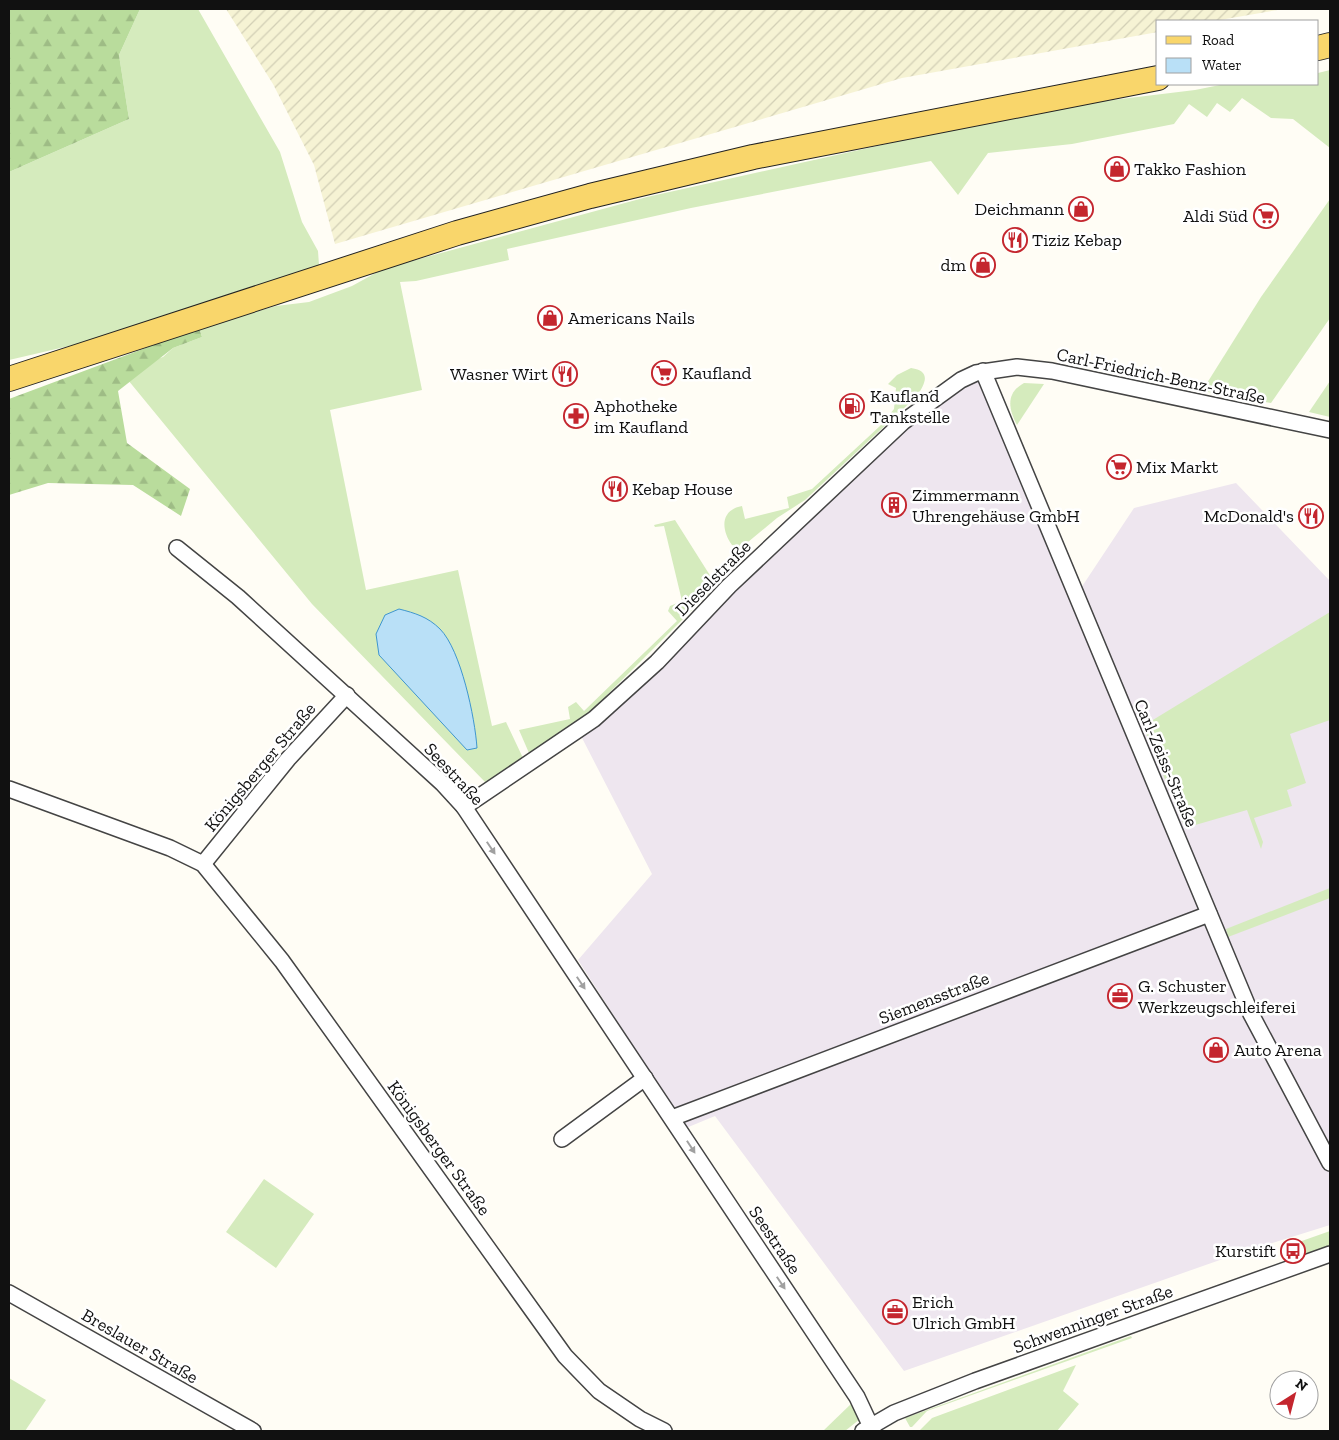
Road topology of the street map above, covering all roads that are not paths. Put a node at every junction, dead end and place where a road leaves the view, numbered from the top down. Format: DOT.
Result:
graph roads {
  1 [pos="1156,78"];
  2 [pos="983,371"];
  3 [pos="9,380"];
  4 [pos="1330,430"];
  5 [pos="177,548"];
  6 [pos="347,695"];
  7 [pos="9,789"];
  8 [pos="464,807"];
  9 [pos="203,864"];
  10 [pos="1209,914"];
  11 [pos="645,1078"];
  12 [pos="672,1118"];
  13 [pos="562,1139"];
  14 [pos="1330,1163"];
  15 [pos="1330,1254"];
  16 [pos="9,1293"];
  17 [pos="869,1430"];
  18 [pos="254,1431"];
  19 [pos="664,1431"];
  1 -- 3 [label="main road"];
  2 -- 4 [label="street, Carl-Friedrich-Benz-Straße"];
  2 -- 8 [label="street, Dieselstraße"];
  2 -- 10 [label="street, Carl-Zeiss-Straße"];
  5 -- 6 [label="street, Seestraße"];
  6 -- 8 [label="street, Seestraße"];
  6 -- 9 [label="street, Königsberger Straße"];
  7 -- 9 [label="street, Königsberger Straße"];
  8 -- 11 [label="street, Seestraße, one-way"];
  9 -- 19 [label="street, Königsberger Straße"];
  10 -- 12 [label="street, Siemensstraße"];
  10 -- 14 [label="street, Carl-Zeiss-Straße"];
  11 -- 12 [label="street, Seestraße"];
  11 -- 13 [label="street"];
  12 -- 17 [label="street, Seestraße, one-way"];
  15 -- 17 [label="street, Schwenninger Straße"];
  16 -- 18 [label="street, Breslauer Straße"];
}
